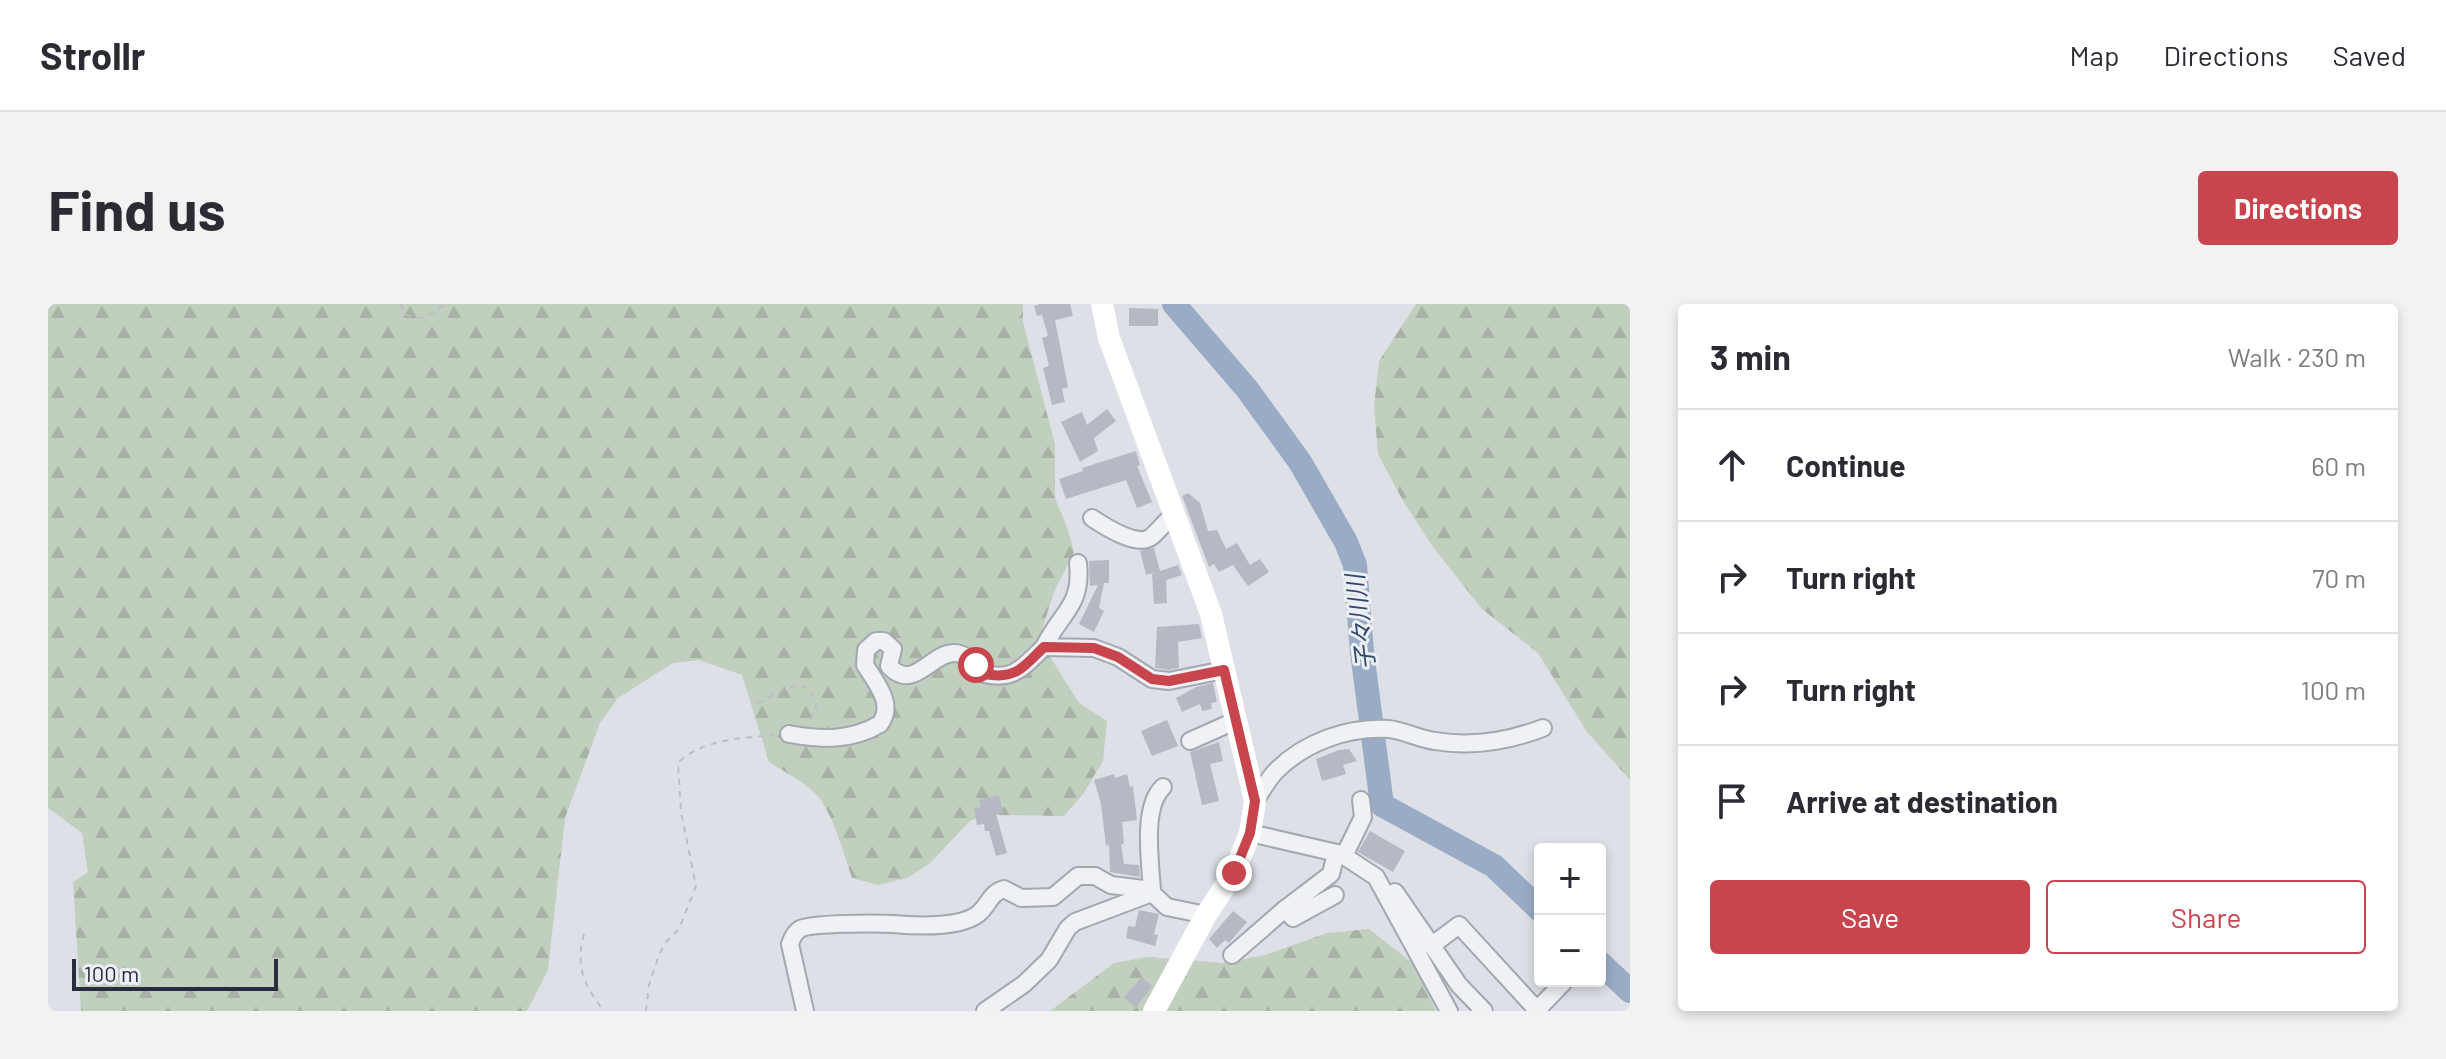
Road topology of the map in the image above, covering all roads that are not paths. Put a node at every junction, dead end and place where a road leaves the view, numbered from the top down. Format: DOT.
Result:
graph roads {
  1 [pos="1102,304"];
  2 [pos="1175,514"];
  3 [pos="1092,518"];
  4 [pos="1078,563"];
  5 [pos="1044,647"];
  6 [pos="1224,670"];
  7 [pos="1237,720"];
  8 [pos="1543,728"];
  9 [pos="789,734"];
  10 [pos="1190,741"];
  11 [pos="1163,787"];
  12 [pos="1361,800"];
  13 [pos="1255,801"];
  14 [pos="1250,833"];
  15 [pos="1340,854"];
  16 [pos="1376,877"];
  17 [pos="1152,891"];
  18 [pos="1335,895"];
  19 [pos="1285,909"];
  20 [pos="1206,915"];
  21 [pos="1431,946"];
  22 [pos="1232,955"];
  23 [pos="1560,987"];
  24 [pos="1543,1008"];
  25 [pos="805,1011"];
  26 [pos="985,1011"];
  27 [pos="1154,1011"];
  28 [pos="1449,1011"];
  29 [pos="1484,1011"];
  1 -- 2 [label="street"];
  2 -- 3 [label="street"];
  2 -- 6 [label="street"];
  4 -- 5 [label="street"];
  5 -- 6 [label="street"];
  5 -- 9 [label="street"];
  6 -- 7 [label="street"];
  7 -- 10 [label="street"];
  7 -- 13 [label="street"];
  8 -- 13 [label="street"];
  11 -- 17 [label="street"];
  12 -- 15 [label="street"];
  13 -- 14 [label="street"];
  14 -- 15 [label="street"];
  14 -- 20 [label="street"];
  15 -- 16 [label="street"];
  15 -- 19 [label="street"];
  16 -- 21 [label="street"];
  16 -- 28 [label="street"];
  17 -- 20 [label="street"];
  17 -- 25 [label="street"];
  17 -- 26 [label="street"];
  18 -- 19 [label="street"];
  19 -- 22 [label="street"];
  20 -- 27 [label="street"];
  21 -- 24 [label="street"];
  21 -- 29 [label="street"];
  23 -- 24 [label="street"];
}
